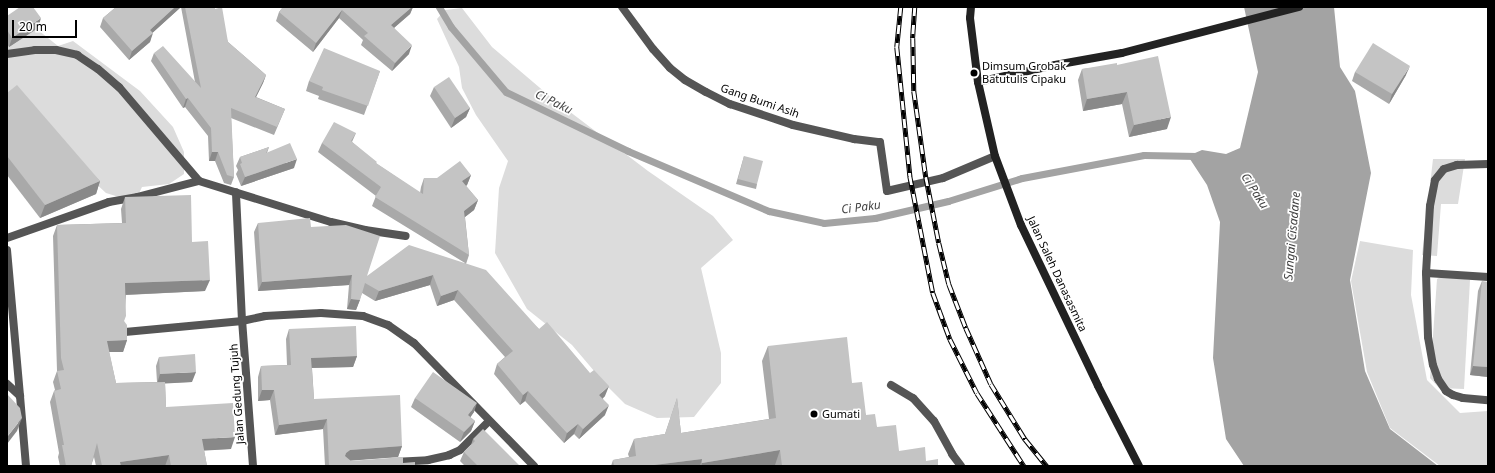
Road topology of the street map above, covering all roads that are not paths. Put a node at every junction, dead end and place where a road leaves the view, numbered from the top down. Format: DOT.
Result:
graph roads {
  1 [pos="622,7"];
  2 [pos="971,7"];
  3 [pos="1299,7"];
  4 [pos="7,54"];
  5 [pos="978,82"];
  6 [pos="995,156"];
  7 [pos="1488,164"];
  8 [pos="199,181"];
  9 [pos="236,192"];
  10 [pos="406,236"];
  11 [pos="7,238"];
  12 [pos="7,250"];
  13 [pos="1426,273"];
  14 [pos="1488,277"];
  15 [pos="242,321"];
  16 [pos="125,332"];
  17 [pos="7,384"];
  18 [pos="891,385"];
  19 [pos="20,396"];
  20 [pos="1488,400"];
  21 [pos="489,421"];
  22 [pos="384,463"];
  23 [pos="26,466"];
  24 [pos="253,466"];
  25 [pos="534,466"];
  26 [pos="961,466"];
  27 [pos="1139,466"];
  1 -- 6 [label="street, Gang Bumi Asih"];
  2 -- 5 [label="main road, Jalan Saleh Danasasmita"];
  3 -- 5 [label="main road"];
  4 -- 8 [label="street"];
  5 -- 6 [label="main road, Jalan Saleh Danasasmita"];
  6 -- 27 [label="main road, Jalan Saleh Danasasmita"];
  7 -- 13 [label="street"];
  8 -- 9 [label="street"];
  8 -- 11 [label="street"];
  9 -- 10 [label="street"];
  9 -- 15 [label="street, Jalan Gedung Tujuh"];
  12 -- 19 [label="street"];
  13 -- 14 [label="street"];
  13 -- 20 [label="street"];
  15 -- 16 [label="street"];
  15 -- 21 [label="street"];
  15 -- 24 [label="street, Jalan Gedung Tujuh"];
  17 -- 19 [label="street"];
  18 -- 26 [label="street"];
  19 -- 23 [label="street"];
  21 -- 22 [label="street"];
  21 -- 25 [label="street"];
}
